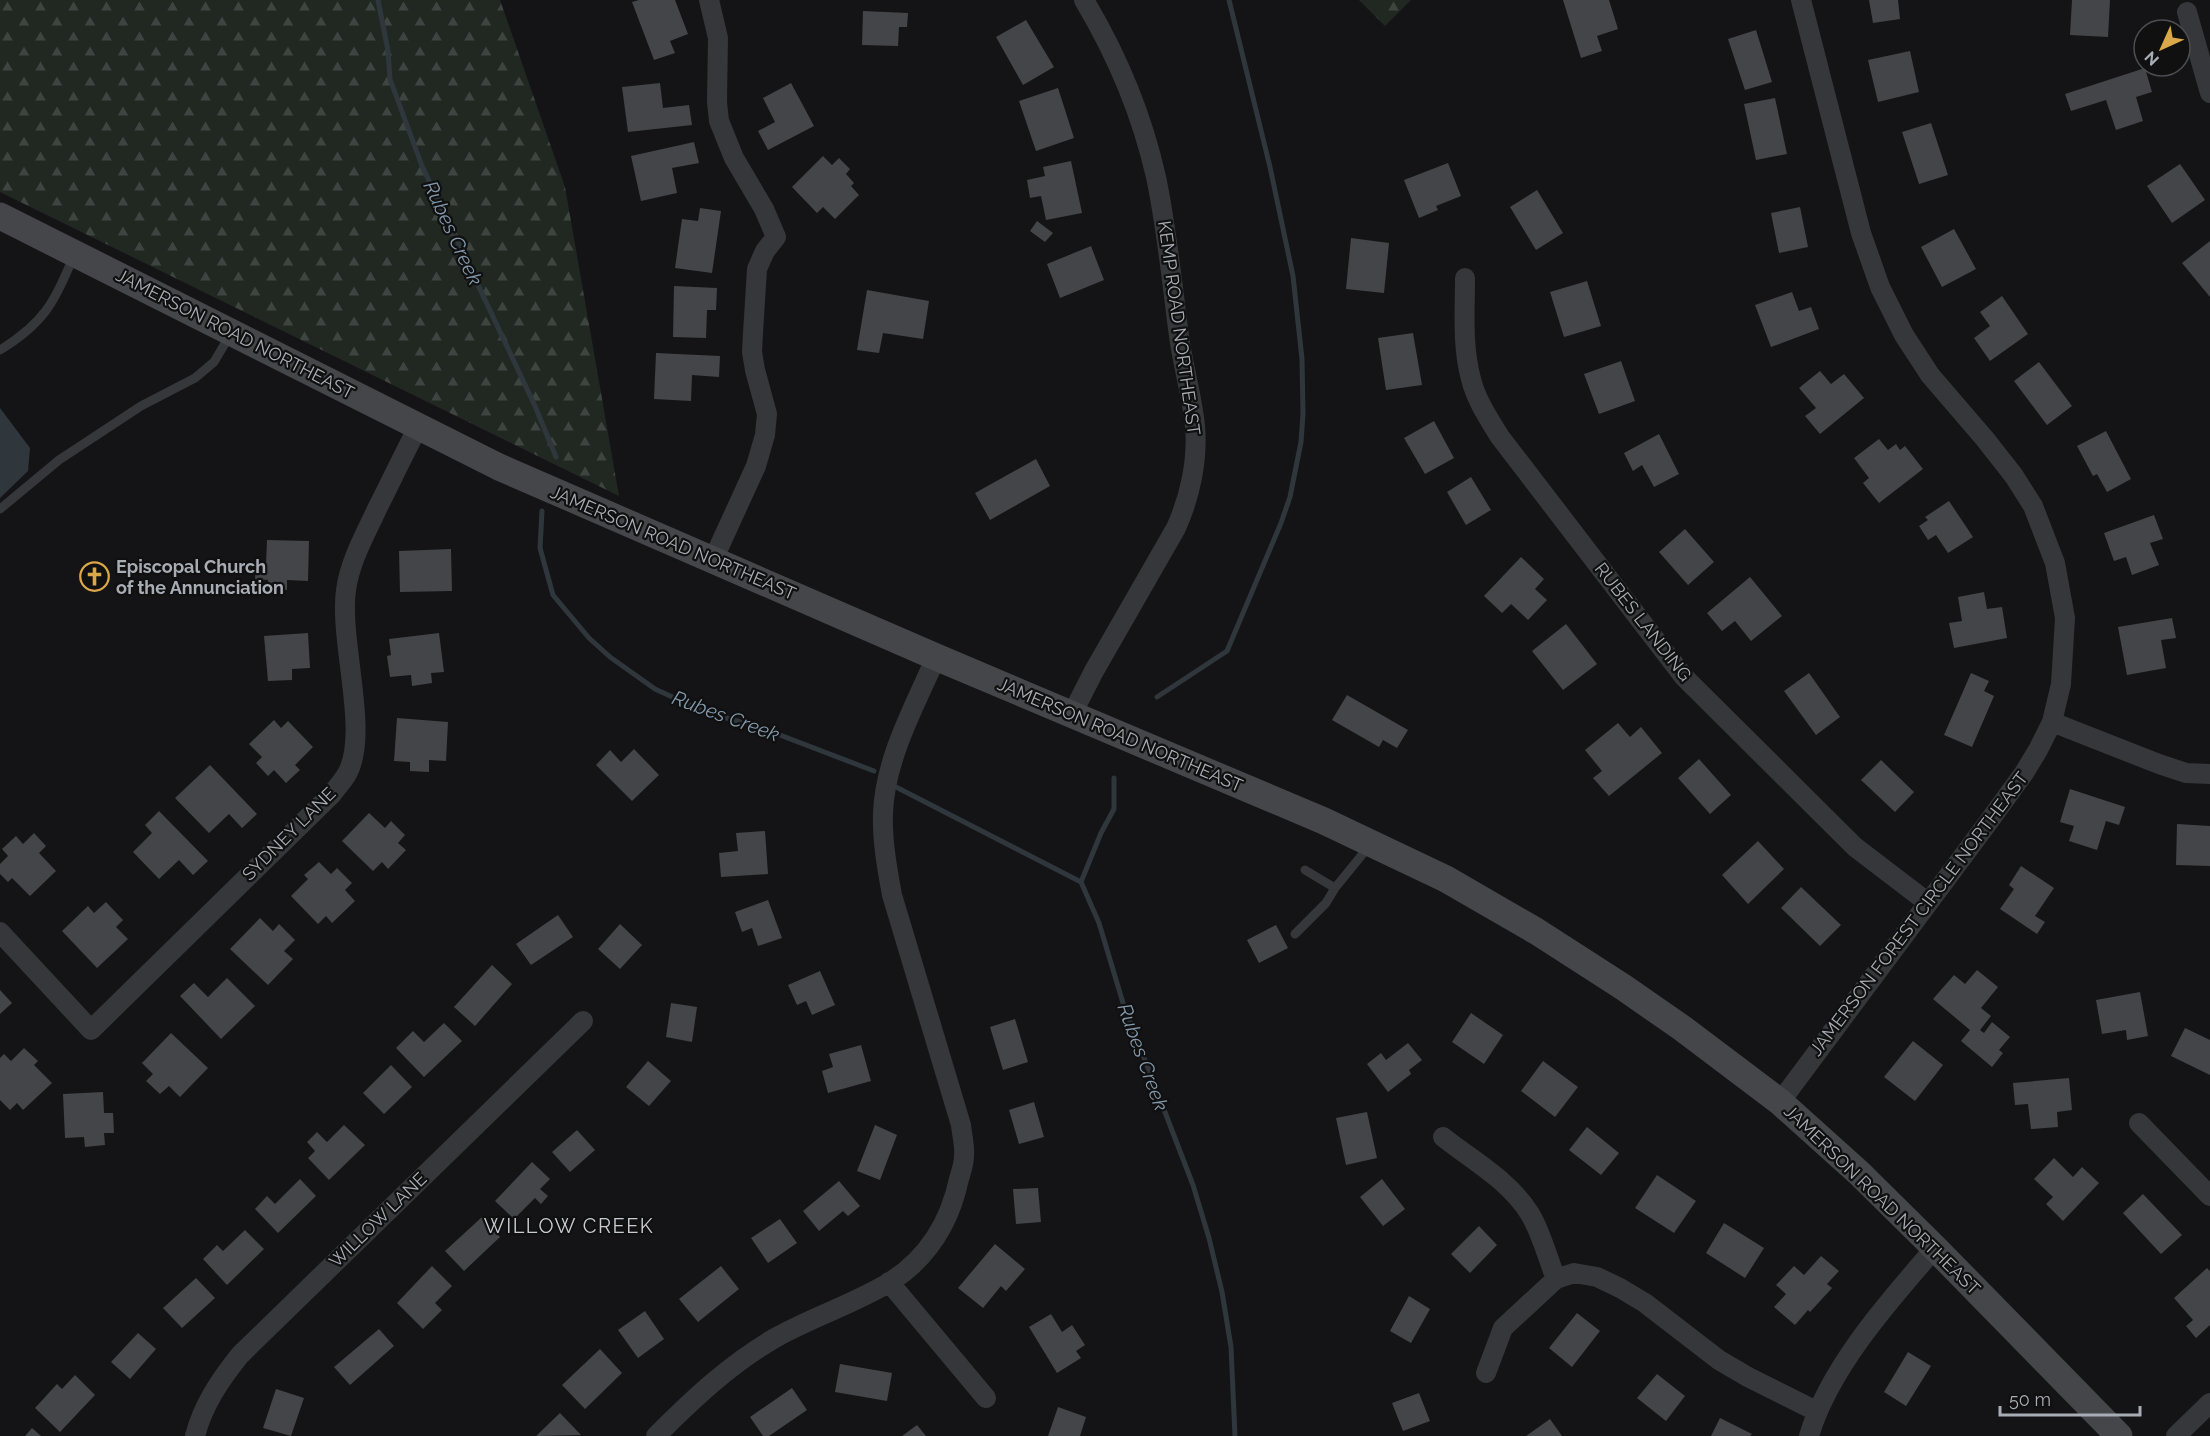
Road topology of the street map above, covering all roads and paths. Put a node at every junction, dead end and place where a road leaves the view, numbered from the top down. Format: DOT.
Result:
graph roads {
  1 [pos="710,0"];
  2 [pos="1084,0"];
  3 [pos="1801,0"];
  4 [pos="2187,12"];
  5 [pos="2210,93"];
  6 [pos="0,216"];
  7 [pos="75,253"];
  8 [pos="1465,278"];
  9 [pos="232,332"];
  10 [pos="0,350"];
  11 [pos="418,427"];
  12 [pos="0,509"];
  13 [pos="713,560"];
  14 [pos="936,657"];
  15 [pos="1072,714"];
  16 [pos="2052,722"];
  17 [pos="2210,774"];
  18 [pos="1371,843"];
  19 [pos="1305,870"];
  20 [pos="1335,888"];
  21 [pos="1928,902"];
  22 [pos="0,932"];
  23 [pos="1295,934"];
  24 [pos="583,1021"];
  25 [pos="1780,1102"];
  26 [pos="2139,1123"];
  27 [pos="1443,1137"];
  28 [pos="2210,1196"];
  29 [pos="1935,1248"];
  30 [pos="1556,1279"];
  31 [pos="890,1282"];
  32 [pos="1486,1373"];
  33 [pos="986,1398"];
  34 [pos="2210,1403"];
  35 [pos="1816,1411"];
  36 [pos="195,1436"];
  37 [pos="656,1436"];
  38 [pos="1809,1436"];
  39 [pos="2119,1436"];
  40 [pos="2176,1436"];
  1 -- 13 [label="street"];
  2 -- 15 [label="street, KEMP ROAD NORTHEAST"];
  3 -- 16 [label="street, JAMERSON FOREST CIRCLE NORTHEAST"];
  4 -- 5 [label="street"];
  6 -- 7 [label="street, JAMERSON ROAD NORTHEAST"];
  7 -- 9 [label="street, JAMERSON ROAD NORTHEAST"];
  7 -- 10 [label="lane"];
  8 -- 21 [label="street, RUBES LANDING"];
  9 -- 11 [label="street, JAMERSON ROAD NORTHEAST"];
  9 -- 12 [label="lane"];
  11 -- 13 [label="street, JAMERSON ROAD NORTHEAST"];
  11 -- 22 [label="street, SYDNEY LANE"];
  13 -- 14 [label="street, JAMERSON ROAD NORTHEAST"];
  14 -- 15 [label="street, JAMERSON ROAD NORTHEAST"];
  14 -- 31 [label="street"];
  15 -- 18 [label="street, JAMERSON ROAD NORTHEAST"];
  16 -- 17 [label="street"];
  16 -- 21 [label="street, JAMERSON FOREST CIRCLE NORTHEAST"];
  18 -- 20 [label="lane"];
  18 -- 25 [label="street, JAMERSON ROAD NORTHEAST"];
  19 -- 20 [label="lane"];
  20 -- 23 [label="lane"];
  21 -- 25 [label="street, JAMERSON FOREST CIRCLE NORTHEAST"];
  24 -- 36 [label="street, WILLOW LANE"];
  25 -- 29 [label="street, JAMERSON ROAD NORTHEAST"];
  26 -- 28 [label="street"];
  27 -- 30 [label="street"];
  29 -- 35 [label="street"];
  29 -- 39 [label="street, JAMERSON ROAD NORTHEAST"];
  30 -- 32 [label="street"];
  30 -- 35 [label="street"];
  31 -- 33 [label="street"];
  31 -- 37 [label="street"];
  34 -- 40 [label="street"];
  35 -- 38 [label="street"];
}
